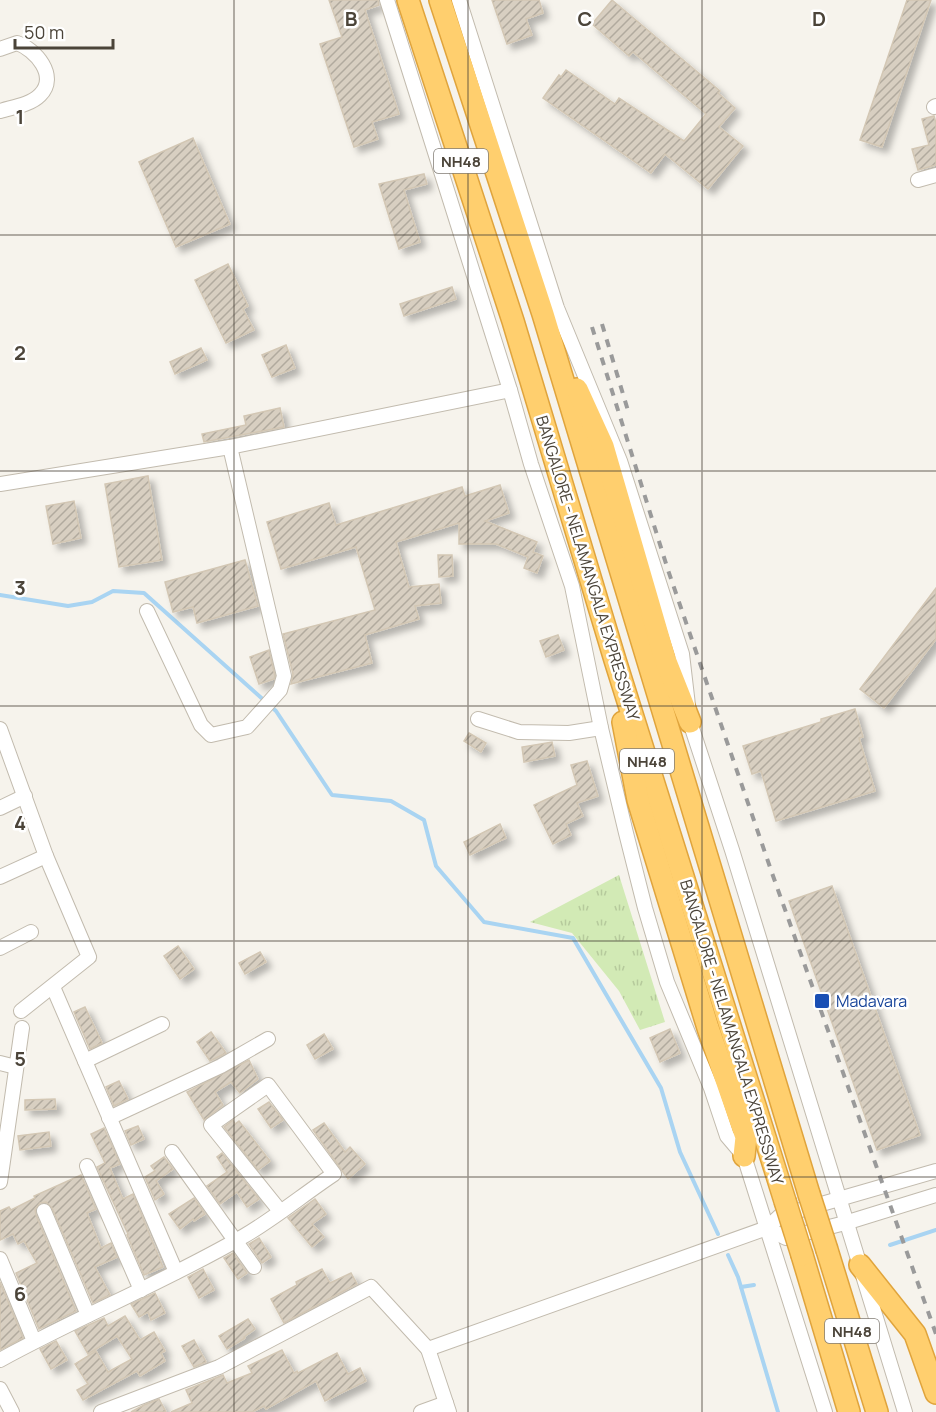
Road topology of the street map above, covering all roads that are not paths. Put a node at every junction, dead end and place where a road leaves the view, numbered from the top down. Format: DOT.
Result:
graph roads {
  1 [pos="387,0"];
  2 [pos="408,0"];
  3 [pos="440,0"];
  4 [pos="459,0"];
  5 [pos="0,49"];
  6 [pos="0,111"];
  7 [pos="936,175"];
  8 [pos="918,180"];
  9 [pos="543,314"];
  10 [pos="510,390"];
  11 [pos="230,447"];
  12 [pos="0,484"];
  13 [pos="147,611"];
  14 [pos="615,660"];
  15 [pos="478,719"];
  16 [pos="690,722"];
  17 [pos="601,728"];
  18 [pos="0,732"];
  19 [pos="25,796"];
  20 [pos="0,808"];
  21 [pos="46,856"];
  22 [pos="0,877"];
  23 [pos="31,932"];
  24 [pos="0,948"];
  25 [pos="53,987"];
  26 [pos="21,1011"];
  27 [pos="162,1024"];
  28 [pos="22,1029"];
  29 [pos="267,1039"];
  30 [pos="85,1061"];
  31 [pos="0,1063"];
  32 [pos="16,1066"];
  33 [pos="109,1118"];
  34 [pos="4,1128"];
  35 [pos="171,1152"];
  36 [pos="744,1156"];
  37 [pos="87,1166"];
  38 [pos="936,1171"];
  39 [pos="0,1182"];
  40 [pos="936,1195"];
  41 [pos="838,1199"];
  42 [pos="44,1211"];
  43 [pos="280,1211"];
  44 [pos="845,1222"];
  45 [pos="767,1228"];
  46 [pos="236,1240"];
  47 [pos="0,1259"];
  48 [pos="860,1265"];
  49 [pos="254,1267"];
  50 [pos="177,1272"];
  51 [pos="141,1290"];
  52 [pos="88,1315"];
  53 [pos="34,1341"];
  54 [pos="428,1349"];
  55 [pos="0,1360"];
  56 [pos="0,1389"];
  57 [pos="936,1393"];
  58 [pos="448,1407"];
  59 [pos="12,1412"];
  60 [pos="101,1412"];
  61 [pos="421,1412"];
  62 [pos="825,1412"];
  63 [pos="849,1412"];
  64 [pos="877,1412"];
  65 [pos="905,1412"];
  1 -- 10 [label="street"];
  2 -- 14 [label="highway, BANGALORE - NELAMANGALA EXPRESSWAY / NH48"];
  3 -- 9 [label="highway, BANGALORE - NELAMANGALA EXPRESSWAY / NH48"];
  4 -- 16 [label="street"];
  5 -- 6 [label="street"];
  7 -- 8 [label="street"];
  9 -- 16 [label="highway"];
  9 -- 64 [label="highway, BANGALORE - NELAMANGALA EXPRESSWAY / NH48, bridge"];
  10 -- 11 [label="street"];
  10 -- 17 [label="street"];
  11 -- 12 [label="street"];
  11 -- 13 [label="street"];
  14 -- 36 [label="highway"];
  14 -- 63 [label="highway, BANGALORE - NELAMANGALA EXPRESSWAY / NH48, bridge"];
  15 -- 17 [label="street"];
  16 -- 41 [label="street"];
  17 -- 36 [label="street"];
  18 -- 19 [label="street"];
  19 -- 20 [label="street"];
  19 -- 21 [label="street"];
  21 -- 22 [label="street"];
  21 -- 25 [label="street"];
  23 -- 24 [label="street"];
  25 -- 26 [label="street"];
  25 -- 30 [label="street"];
  27 -- 30 [label="street"];
  28 -- 32 [label="street"];
  29 -- 33 [label="street"];
  30 -- 33 [label="street"];
  31 -- 32 [label="street"];
  32 -- 34 [label="street"];
  33 -- 50 [label="street"];
  34 -- 39 [label="street"];
  35 -- 46 [label="street"];
  36 -- 45 [label="street"];
  37 -- 51 [label="street"];
  38 -- 41 [label="street"];
  40 -- 44 [label="street"];
  41 -- 44 [label="street"];
  41 -- 45 [label="street"];
  42 -- 52 [label="street"];
  43 -- 43 [label="street"];
  43 -- 46 [label="street"];
  44 -- 45 [label="street"];
  44 -- 48 [label="street"];
  45 -- 54 [label="street"];
  45 -- 62 [label="street"];
  46 -- 49 [label="street"];
  46 -- 50 [label="street"];
  47 -- 53 [label="street"];
  48 -- 57 [label="highway"];
  48 -- 65 [label="street"];
  50 -- 51 [label="street"];
  51 -- 52 [label="street"];
  52 -- 53 [label="street"];
  53 -- 55 [label="street"];
  54 -- 58 [label="street"];
  54 -- 60 [label="street"];
  56 -- 59 [label="street"];
  58 -- 61 [label="street"];
}
